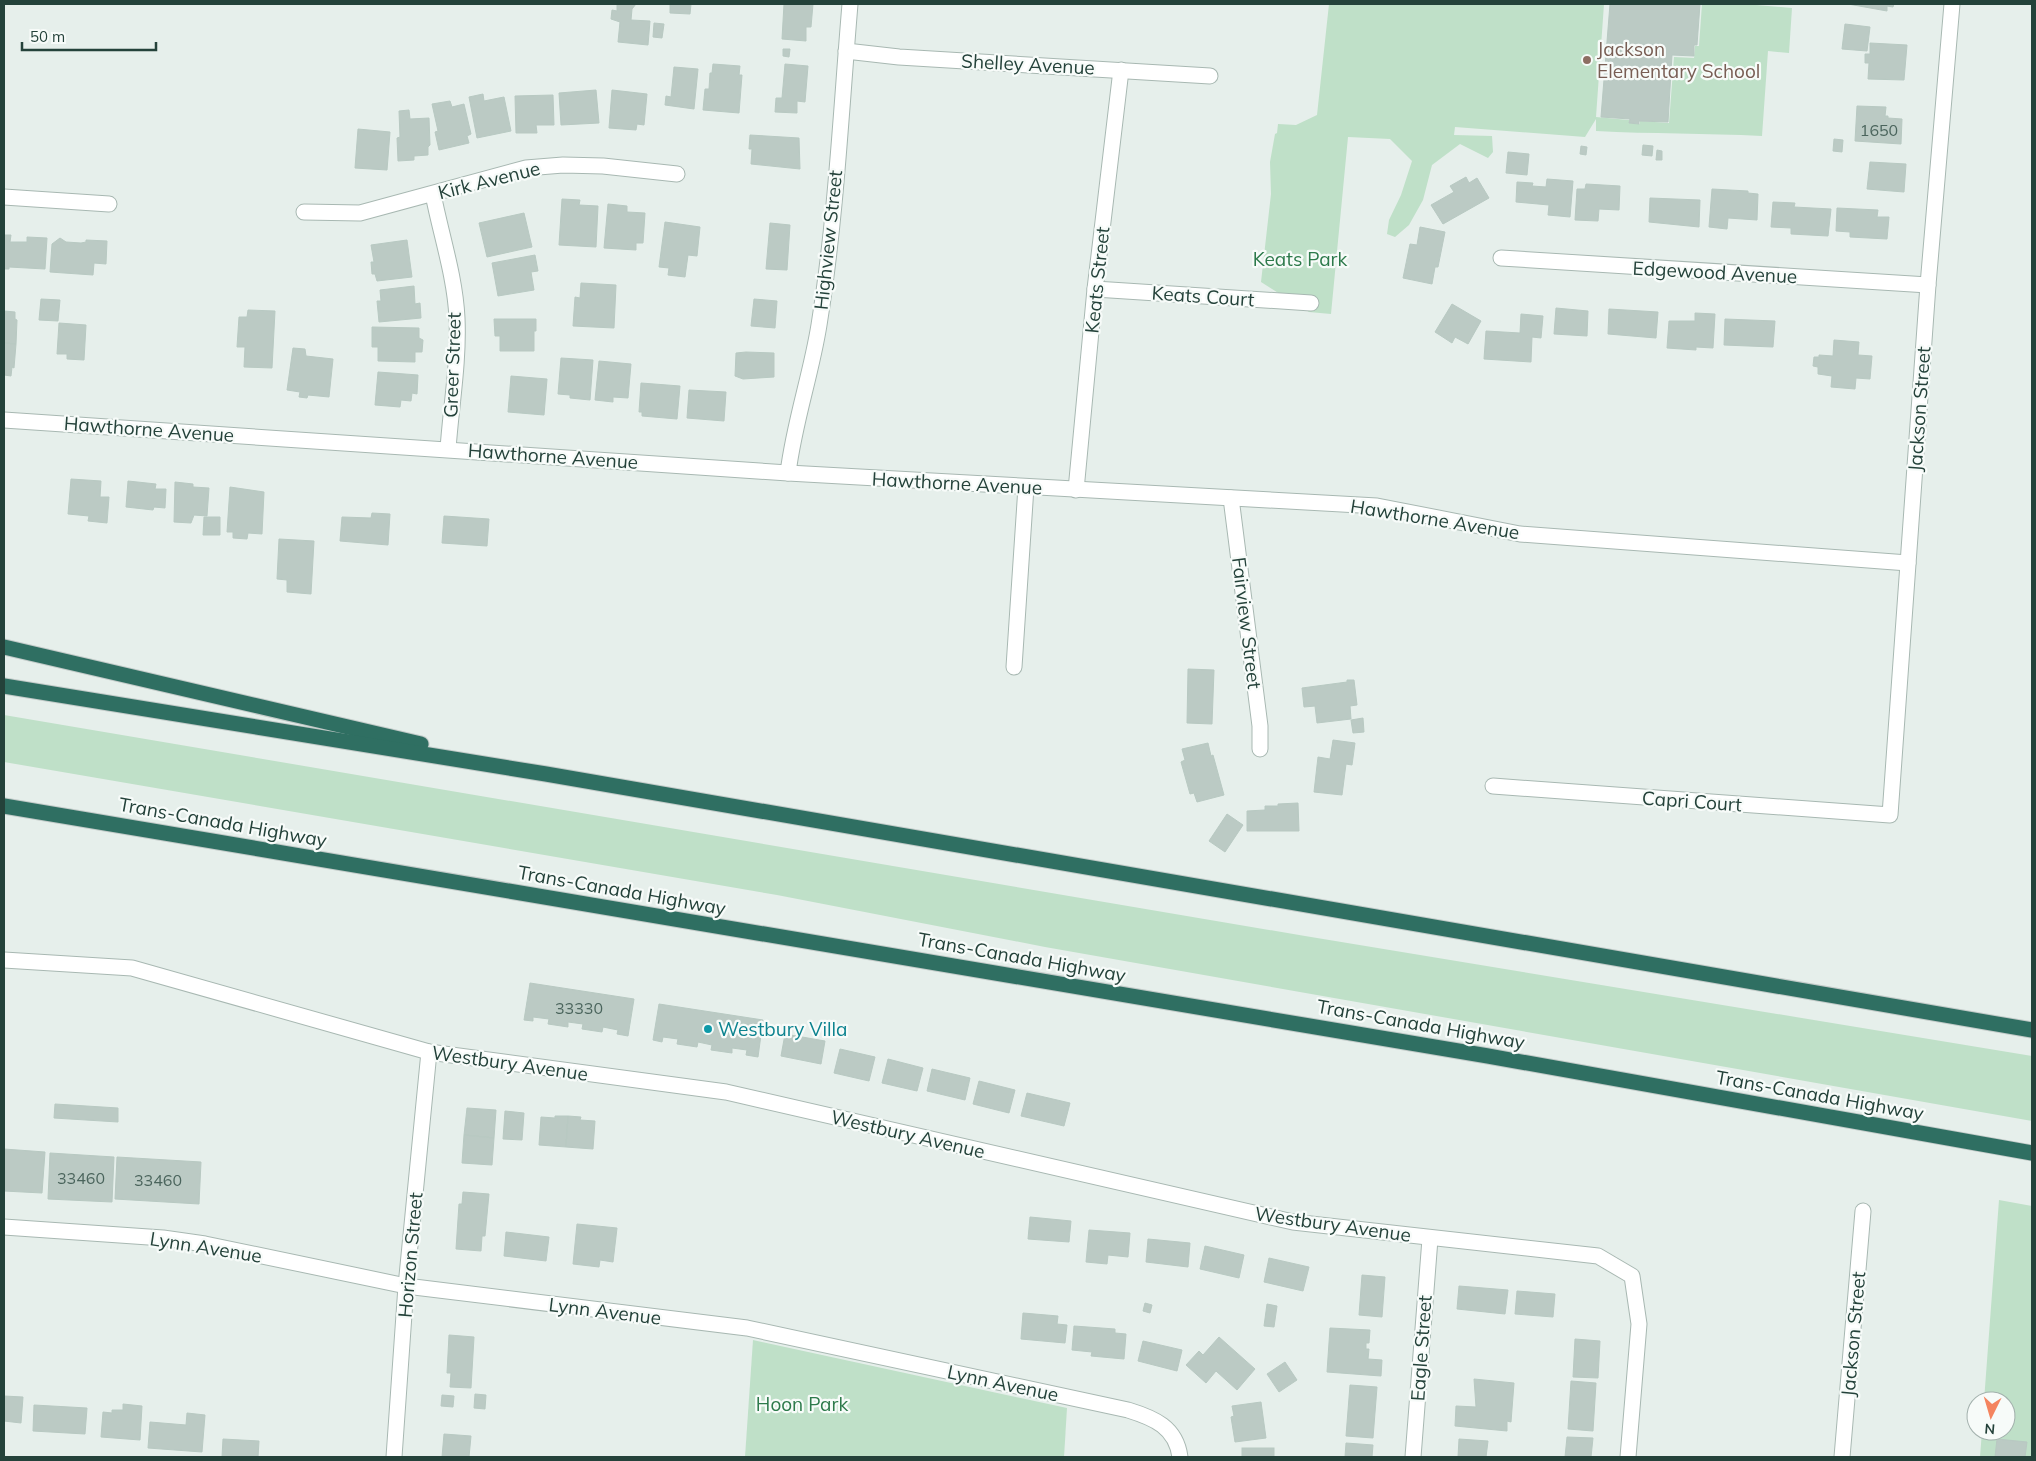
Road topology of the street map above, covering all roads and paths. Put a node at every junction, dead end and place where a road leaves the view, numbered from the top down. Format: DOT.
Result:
graph roads {
  1 [pos="850,4"];
  2 [pos="1952,4"];
  3 [pos="846,51"];
  4 [pos="1121,70"];
  5 [pos="1210,76"];
  6 [pos="677,174"];
  7 [pos="433,194"];
  8 [pos="4,197"];
  9 [pos="109,204"];
  10 [pos="304,212"];
  11 [pos="1501,258"];
  12 [pos="1928,285"];
  13 [pos="1095,289"];
  14 [pos="1311,304"];
  15 [pos="4,420"];
  16 [pos="448,449"];
  17 [pos="788,473"];
  18 [pos="1026,487"];
  19 [pos="1076,490"];
  20 [pos="1231,498"];
  21 [pos="1908,563"];
  22 [pos="4,647"];
  23 [pos="1014,667"];
  24 [pos="4,686"];
  25 [pos="1260,748"];
  26 [pos="546,774"];
  27 [pos="1493,786"];
  28 [pos="4,806"];
  29 [pos="1890,815"];
  30 [pos="4,960"];
  31 [pos="2032,1030"];
  32 [pos="429,1052"];
  33 [pos="2032,1153"];
  34 [pos="1863,1211"];
  35 [pos="4,1227"];
  36 [pos="1430,1238"];
  37 [pos="406,1286"];
  38 [pos="394,1457"];
  39 [pos="1180,1457"];
  40 [pos="1412,1457"];
  41 [pos="1628,1457"];
  42 [pos="1842,1457"];
  1 -- 3 [label="street, Highview Street"];
  2 -- 12 [label="street, Jackson Street"];
  3 -- 4 [label="street, Shelley Avenue"];
  3 -- 17 [label="street, Highview Street"];
  4 -- 5 [label="street, Shelley Avenue"];
  4 -- 13 [label="street, Keats Street"];
  6 -- 7 [label="street, Kirk Avenue"];
  7 -- 10 [label="street, Kirk Avenue"];
  7 -- 16 [label="street, Greer Street"];
  8 -- 9 [label="street"];
  11 -- 12 [label="street, Edgewood Avenue"];
  12 -- 21 [label="street, Jackson Street"];
  13 -- 14 [label="street, Keats Court"];
  13 -- 19 [label="street, Keats Street"];
  15 -- 16 [label="street, Hawthorne Avenue"];
  16 -- 17 [label="street, Hawthorne Avenue"];
  17 -- 18 [label="street, Hawthorne Avenue"];
  18 -- 19 [label="street, Hawthorne Avenue"];
  18 -- 23 [label="street"];
  19 -- 20 [label="street, Hawthorne Avenue"];
  20 -- 21 [label="street, Hawthorne Avenue"];
  20 -- 25 [label="street, Fairview Street"];
  21 -- 29 [label="street, Jackson Street"];
  22 -- 26 [label="highway"];
  24 -- 26 [label="highway"];
  26 -- 31 [label="highway"];
  27 -- 29 [label="street, Capri Court"];
  28 -- 33 [label="highway, Trans-Canada Highway"];
  30 -- 32 [label="street, Westbury Avenue"];
  32 -- 36 [label="street, Westbury Avenue"];
  32 -- 37 [label="street, Horizon Street"];
  34 -- 42 [label="street, Jackson Street"];
  35 -- 37 [label="street, Lynn Avenue"];
  36 -- 40 [label="street, Eagle Street"];
  36 -- 41 [label="street, Westbury Avenue"];
  37 -- 38 [label="street, Horizon Street"];
  37 -- 39 [label="street, Lynn Avenue"];
}
